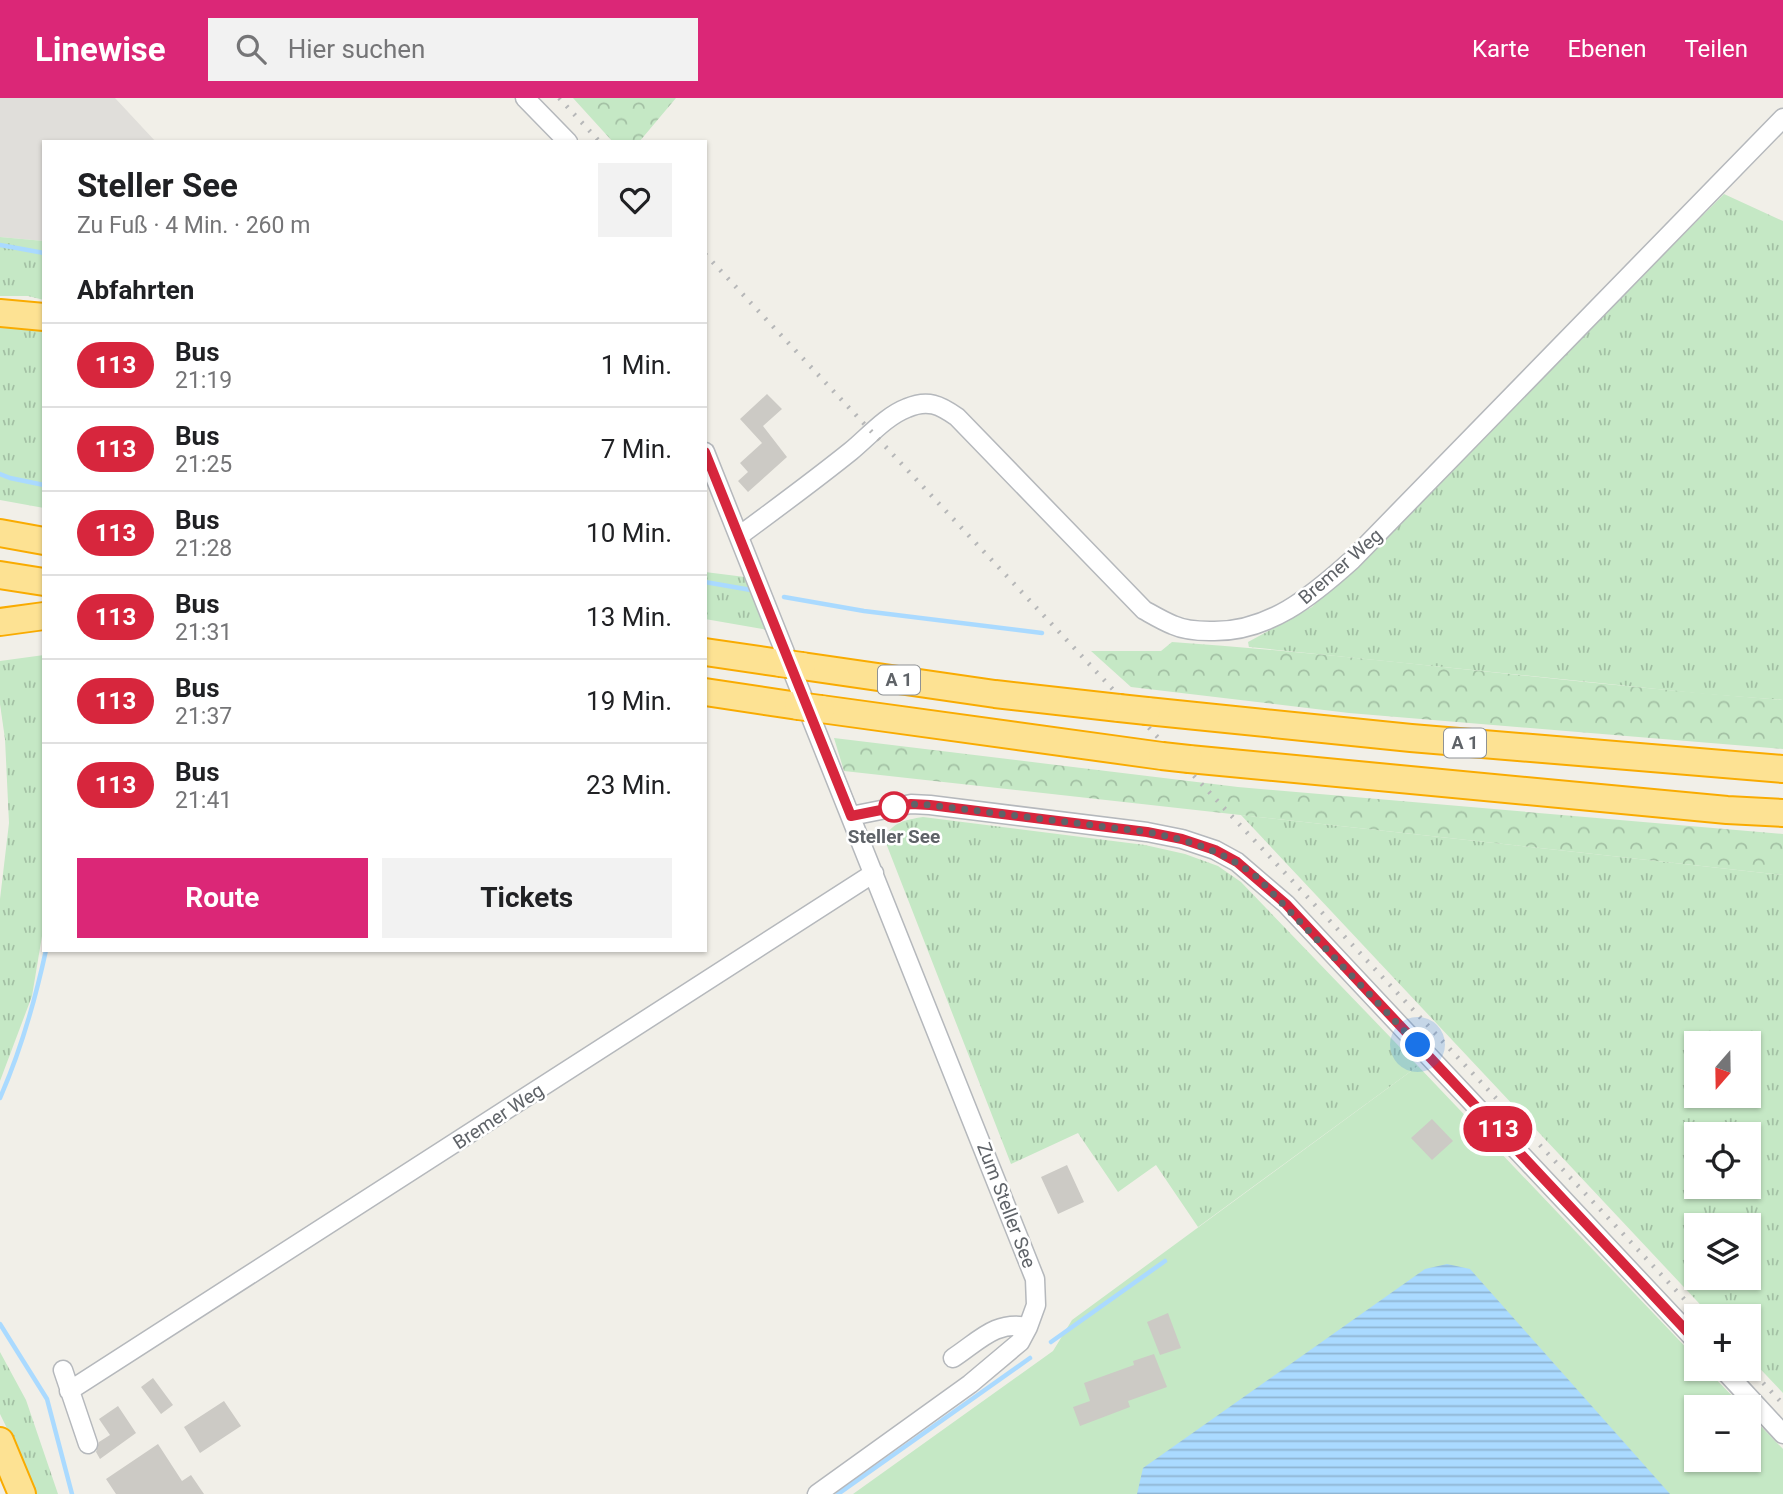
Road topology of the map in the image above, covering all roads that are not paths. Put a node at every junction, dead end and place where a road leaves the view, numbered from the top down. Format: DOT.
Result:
graph roads {
  1 [pos="530,100"];
  2 [pos="1783,118"];
  3 [pos="566,140"];
  4 [pos="0,313"];
  5 [pos="42,317"];
  6 [pos="707,457"];
  7 [pos="0,533"];
  8 [pos="739,536"];
  9 [pos="42,541"];
  10 [pos="0,575"];
  11 [pos="42,582"];
  12 [pos="42,616"];
  13 [pos="0,622"];
  14 [pos="707,652"];
  15 [pos="707,692"];
  16 [pos="1783,769"];
  17 [pos="1783,813"];
  18 [pos="851,816"];
  19 [pos="874,873"];
  20 [pos="1028,1327"];
  21 [pos="1684,1327"];
  22 [pos="953,1358"];
  23 [pos="63,1370"];
  24 [pos="1734,1381"];
  25 [pos="69,1391"];
  26 [pos="1783,1434"];
  27 [pos="0,1441"];
  28 [pos="89,1444"];
  29 [pos="22,1494"];
  30 [pos="817,1494"];
  1 -- 3 [label="street"];
  2 -- 8 [label="street, Bremer Weg"];
  4 -- 5 [label="highway"];
  6 -- 8 [label="street"];
  7 -- 9 [label="highway"];
  8 -- 18 [label="street"];
  10 -- 11 [label="highway"];
  12 -- 13 [label="highway"];
  14 -- 16 [label="highway, A 1, bridge"];
  15 -- 17 [label="highway, A 1, bridge"];
  18 -- 19 [label="street"];
  18 -- 21 [label="street"];
  19 -- 20 [label="street, Zum Steller See"];
  19 -- 25 [label="street, Bremer Weg"];
  20 -- 22 [label="street"];
  20 -- 30 [label="street, Zum Steller See"];
  23 -- 25 [label="street"];
  24 -- 26 [label="street"];
  25 -- 28 [label="street"];
  27 -- 29 [label="highway"];
}
